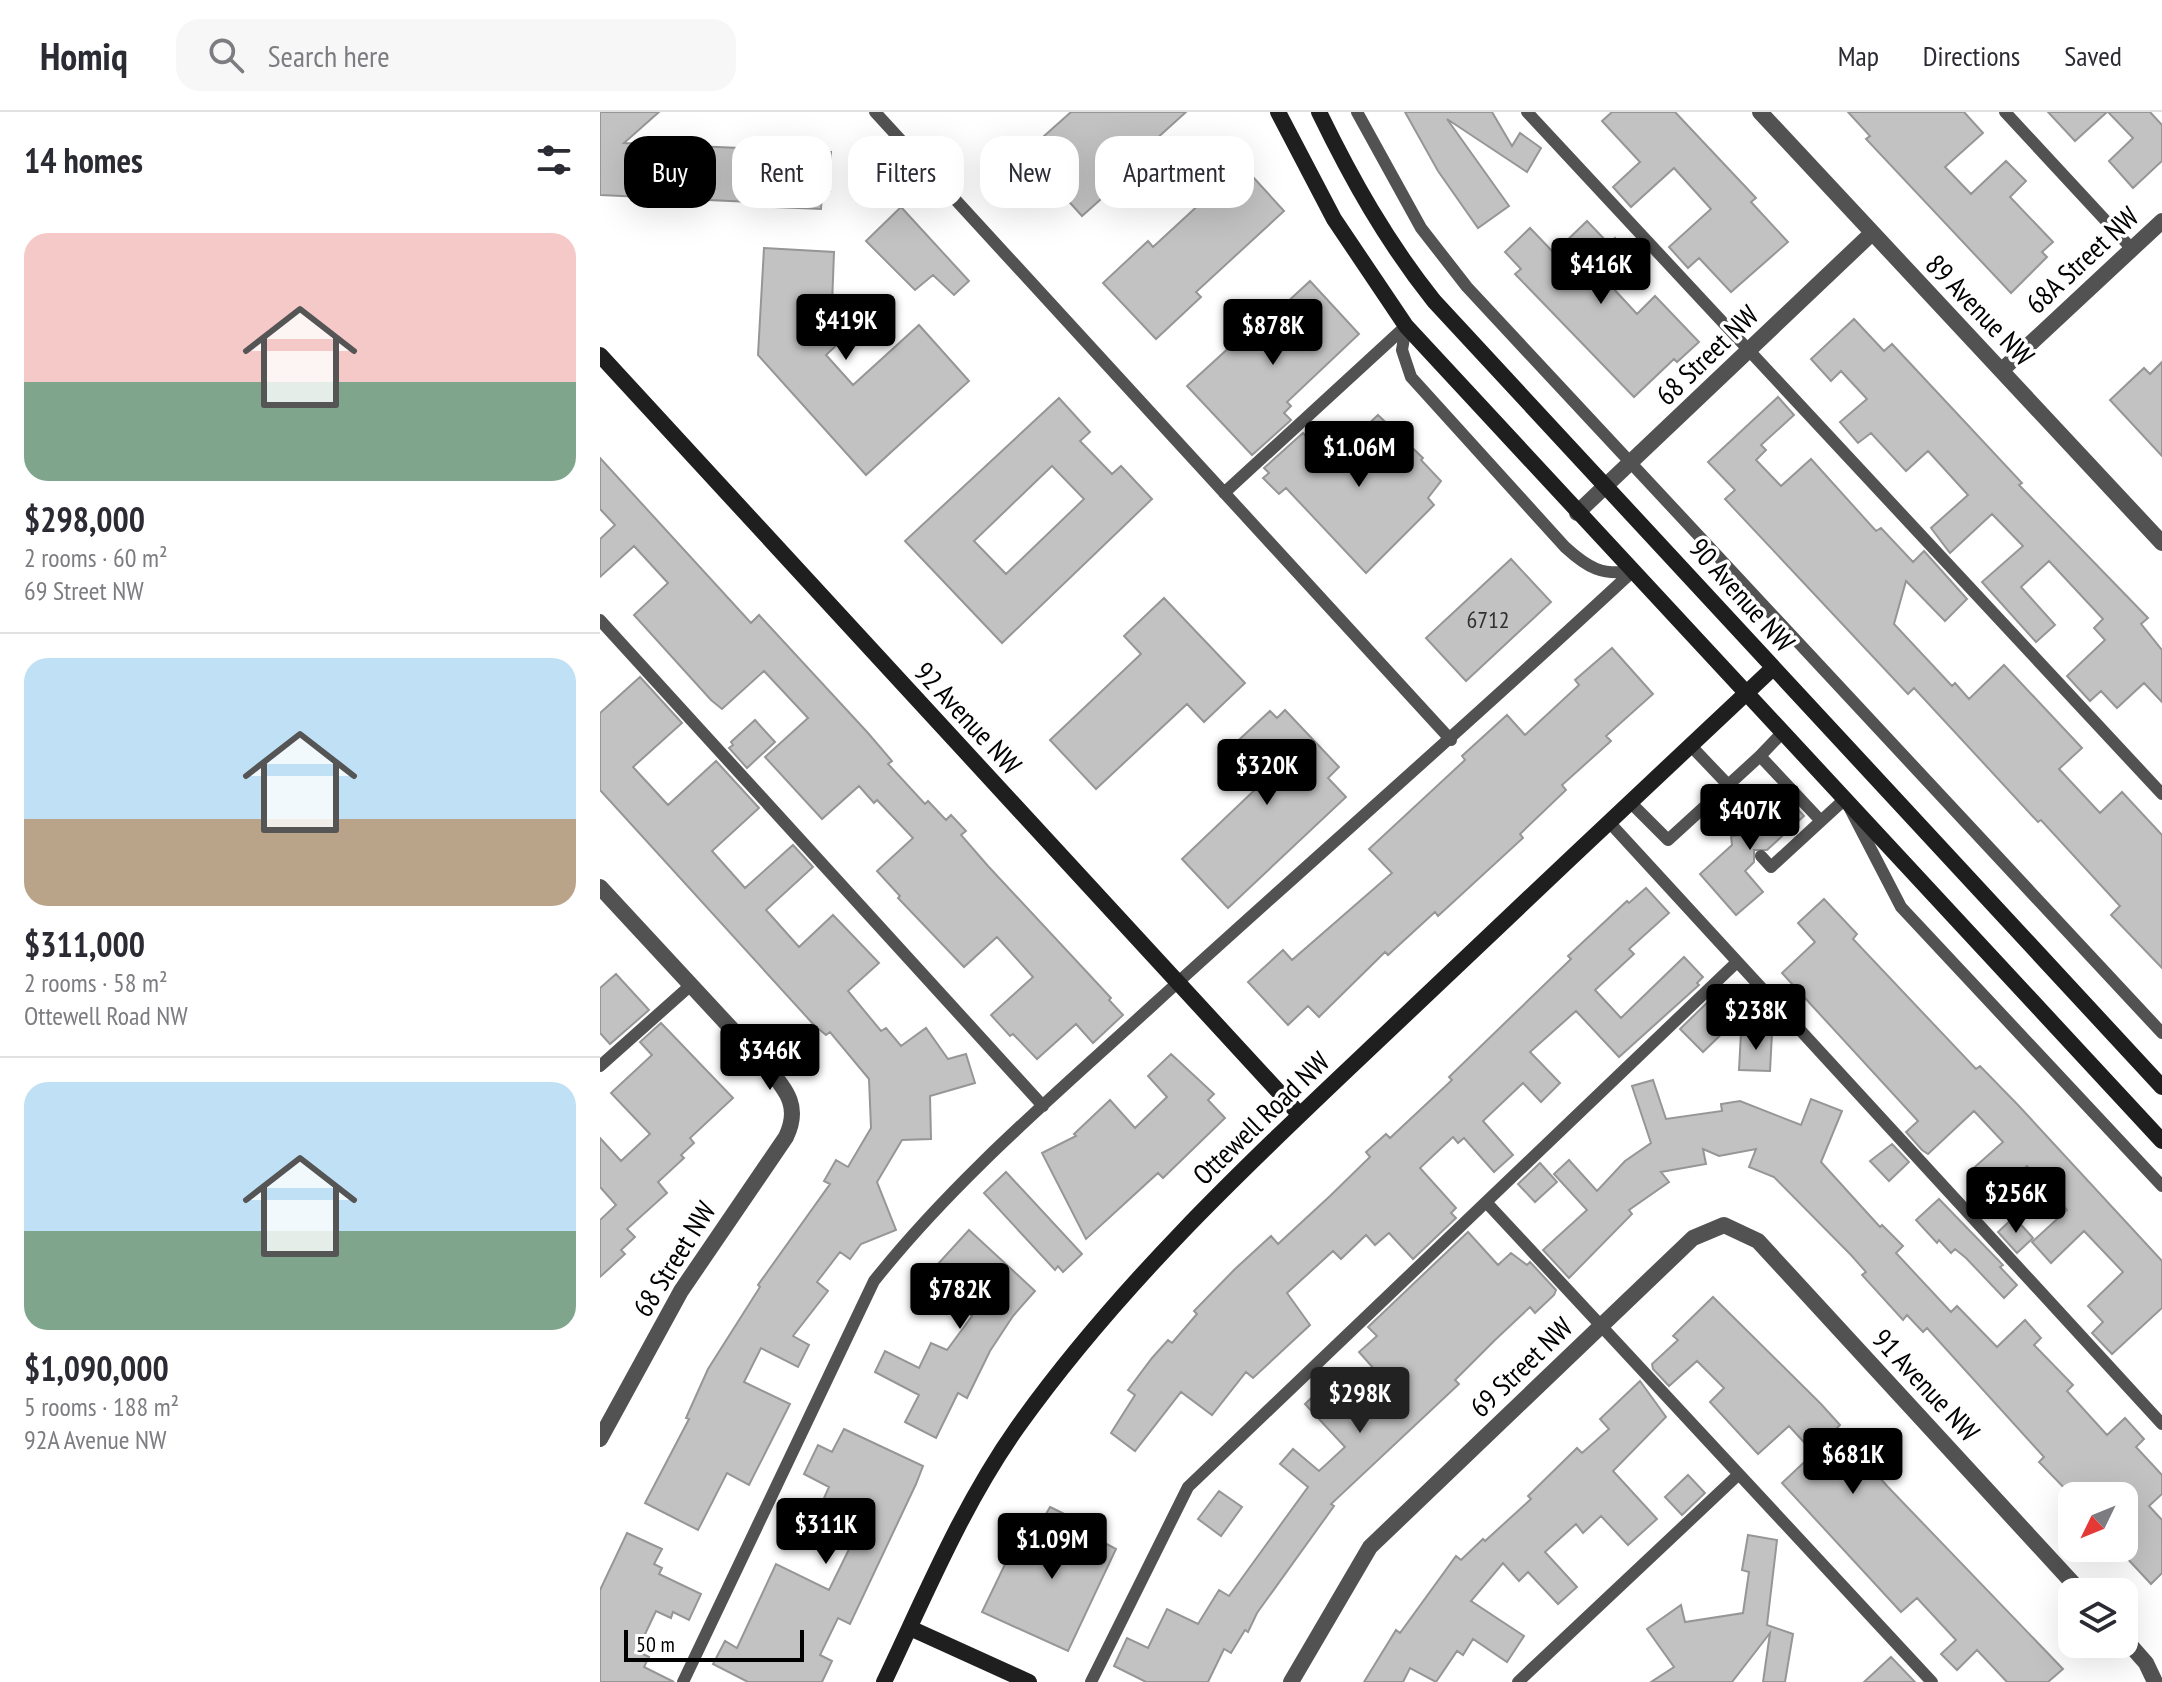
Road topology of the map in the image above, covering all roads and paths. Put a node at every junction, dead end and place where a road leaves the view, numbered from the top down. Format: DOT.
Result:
graph roads {
  1 [pos="875,112"];
  2 [pos="1278,112"];
  3 [pos="1319,112"];
  4 [pos="1357,112"];
  5 [pos="1527,112"];
  6 [pos="1760,112"];
  7 [pos="2005,112"];
  8 [pos="2162,221"];
  9 [pos="1871,234"];
  10 [pos="2132,249"];
  11 [pos="1406,326"];
  12 [pos="1749,350"];
  13 [pos="600,355"];
  14 [pos="2002,370"];
  15 [pos="1631,462"];
  16 [pos="1607,486"];
  17 [pos="1224,493"];
  18 [pos="1577,513"];
  19 [pos="2162,543"];
  20 [pos="1633,571"];
  21 [pos="600,620"];
  22 [pos="1773,668"];
  23 [pos="1746,693"];
  24 [pos="1783,732"];
  25 [pos="1451,740"];
  26 [pos="1691,746"];
  27 [pos="1760,756"];
  28 [pos="1729,786"];
  29 [pos="2162,794"];
  30 [pos="1845,799"];
  31 [pos="1630,802"];
  32 [pos="1710,802"];
  33 [pos="1754,812"];
  34 [pos="1821,821"];
  35 [pos="1609,822"];
  36 [pos="1736,829"];
  37 [pos="1779,839"];
  38 [pos="1789,849"];
  39 [pos="1761,856"];
  40 [pos="600,887"];
  41 [pos="1737,962"];
  42 [pos="1177,982"];
  43 [pos="691,985"];
  44 [pos="2162,1033"];
  45 [pos="600,1066"];
  46 [pos="2162,1087"];
  47 [pos="1043,1106"];
  48 [pos="1300,1115"];
  49 [pos="2162,1141"];
  50 [pos="2162,1186"];
  51 [pos="1486,1202"];
  52 [pos="1724,1225"];
  53 [pos="1601,1326"];
  54 [pos="2162,1424"];
  55 [pos="601,1434"];
  56 [pos="1739,1474"];
  57 [pos="2068,1578"];
  58 [pos="910,1628"];
  59 [pos="2138,1654"];
  60 [pos="683,1682"];
  61 [pos="884,1682"];
  62 [pos="1029,1682"];
  63 [pos="1091,1682"];
  64 [pos="1291,1682"];
  65 [pos="1518,1682"];
  66 [pos="1932,1682"];
  67 [pos="2155,1682"];
  1 -- 17 [label="lane"];
  2 -- 11 [label="main road"];
  3 -- 16 [label="main road, 90 Avenue NW"];
  4 -- 15 [label="lane, 90 Avenue NW"];
  5 -- 12 [label="lane"];
  6 -- 9 [label="street, 89 Avenue NW"];
  7 -- 10 [label="lane"];
  8 -- 10 [label="street, 68A Street NW"];
  9 -- 12 [label="street, 68 Street NW"];
  9 -- 14 [label="street, 89 Avenue NW"];
  10 -- 14 [label="street, 68A Street NW"];
  11 -- 17 [label="lane"];
  11 -- 18 [label="main road"];
  11 -- 20 [label="lane"];
  12 -- 15 [label="street, 68 Street NW"];
  12 -- 29 [label="lane"];
  13 -- 42 [label="main road, 92 Avenue NW"];
  14 -- 19 [label="street, 89 Avenue NW"];
  15 -- 16 [label="street, 68 Street NW"];
  15 -- 44 [label="lane, 90 Avenue NW"];
  16 -- 18 [label="street, 68 Street NW"];
  16 -- 22 [label="main road, 90 Avenue NW"];
  17 -- 25 [label="lane"];
  18 -- 20 [label="main road"];
  20 -- 23 [label="main road"];
  20 -- 25 [label="lane"];
  21 -- 47 [label="lane"];
  22 -- 23 [label="main road, Ottewell Road NW"];
  22 -- 46 [label="main road, 90 Avenue NW"];
  23 -- 24 [label="main road"];
  23 -- 26 [label="main road, Ottewell Road NW"];
  24 -- 27 [label="lane"];
  24 -- 30 [label="main road"];
  25 -- 42 [label="lane"];
  26 -- 28 [label="lane"];
  26 -- 31 [label="main road, Ottewell Road NW"];
  27 -- 28 [label="lane"];
  27 -- 34 [label="lane"];
  28 -- 32 [label="lane"];
  28 -- 33 [label="lane"];
  30 -- 34 [label="lane"];
  30 -- 49 [label="main road"];
  30 -- 50 [label="lane"];
  31 -- 32 [label="lane"];
  31 -- 35 [label="main road, Ottewell Road NW"];
  32 -- 36 [label="lane"];
  34 -- 38 [label="lane"];
  35 -- 41 [label="lane"];
  35 -- 48 [label="main road, Ottewell Road NW"];
  37 -- 38 [label="lane"];
  38 -- 39 [label="lane"];
  40 -- 43 [label="street"];
  41 -- 51 [label="lane"];
  41 -- 54 [label="lane"];
  42 -- 47 [label="lane"];
  42 -- 48 [label="main road, 92 Avenue NW"];
  43 -- 45 [label="lane"];
  43 -- 55 [label="street, 68 Street NW"];
  47 -- 60 [label="lane"];
  48 -- 58 [label="main road, Ottewell Road NW"];
  51 -- 53 [label="lane"];
  51 -- 63 [label="lane"];
  52 -- 53 [label="street, 69 Street NW"];
  52 -- 57 [label="street, 91 Avenue NW"];
  53 -- 56 [label="lane"];
  53 -- 64 [label="street, 69 Street NW"];
  56 -- 65 [label="lane"];
  56 -- 66 [label="lane"];
  58 -- 61 [label="main road, Ottewell Road NW"];
  58 -- 62 [label="main road"];
  59 -- 67 [label="street"];
}
